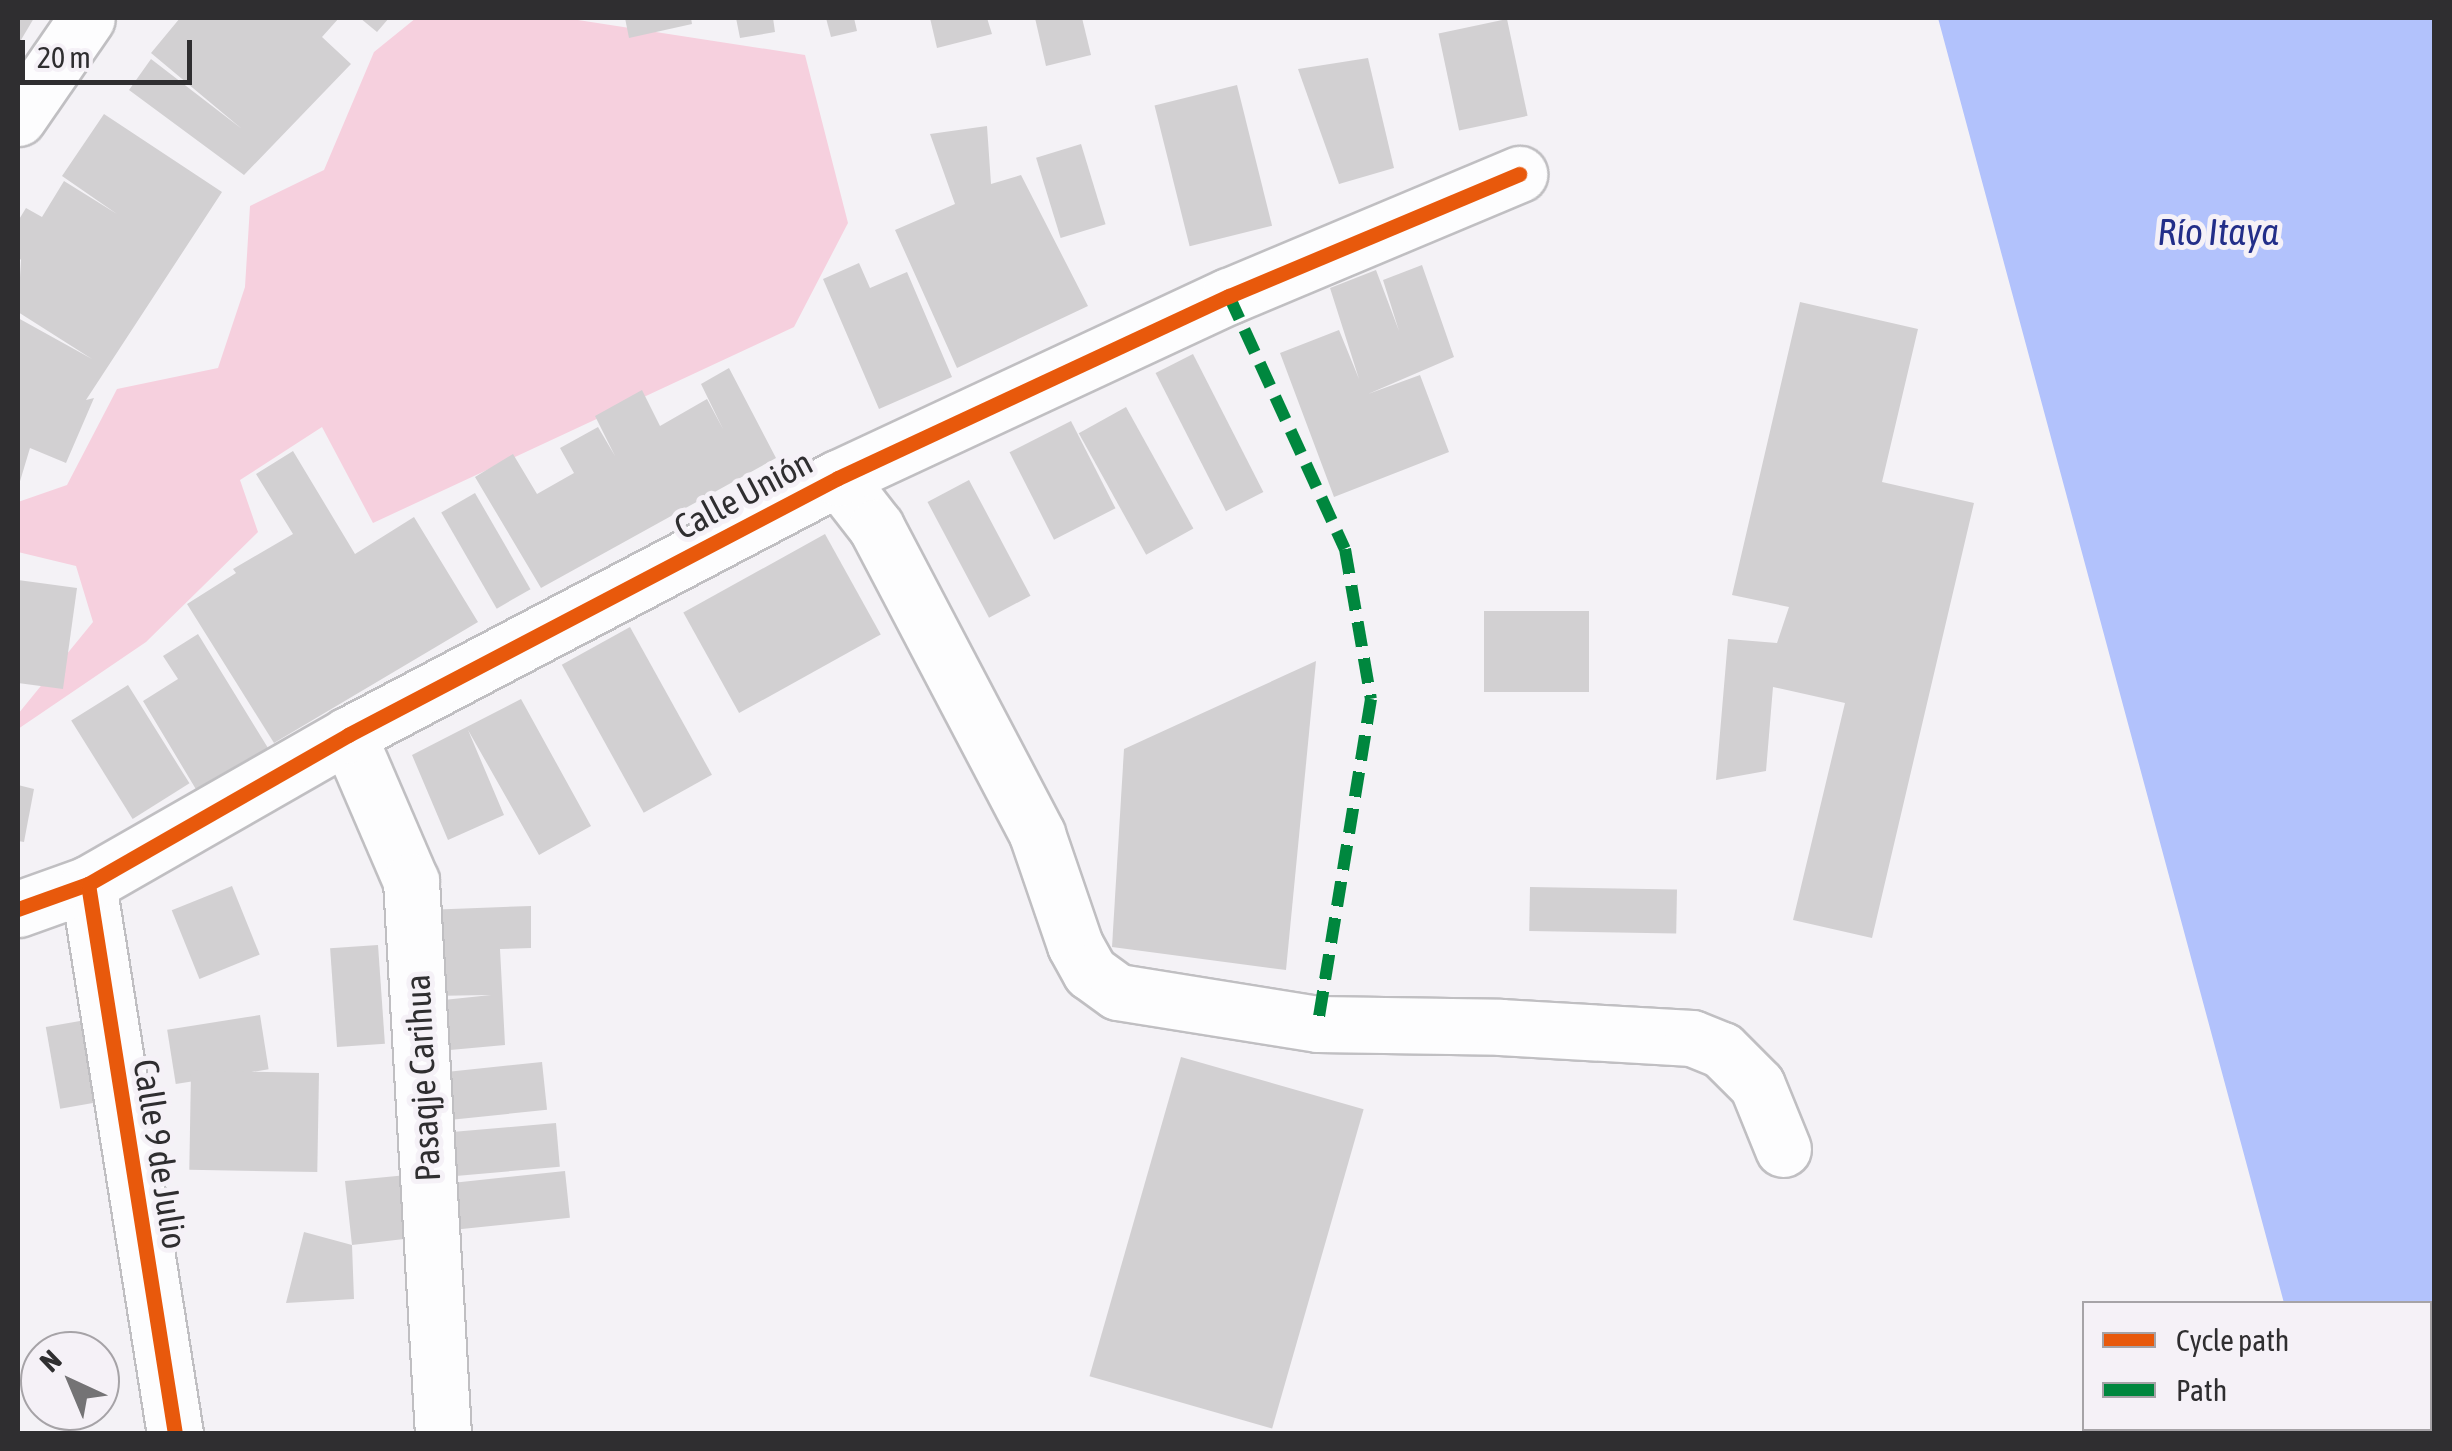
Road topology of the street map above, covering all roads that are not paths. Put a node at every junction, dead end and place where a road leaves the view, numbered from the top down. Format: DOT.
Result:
graph roads {
  1 [pos="87,18"];
  2 [pos="18,118"];
  3 [pos="1519,174"];
  4 [pos="838,478"];
  5 [pos="348,735"];
  6 [pos="88,884"];
  7 [pos="18,909"];
  8 [pos="1783,1149"];
  9 [pos="175,1434"];
  10 [pos="442,1434"];
  1 -- 2 [label="street"];
  3 -- 4 [label="street, Calle Unión"];
  4 -- 5 [label="street, Calle Unión"];
  4 -- 8 [label="street"];
  5 -- 6 [label="street, Calle Unión"];
  5 -- 10 [label="street, Pasaqje Carihua"];
  6 -- 7 [label="street, Calle Unión"];
  6 -- 9 [label="street, Calle 9 de Julio"];
}
